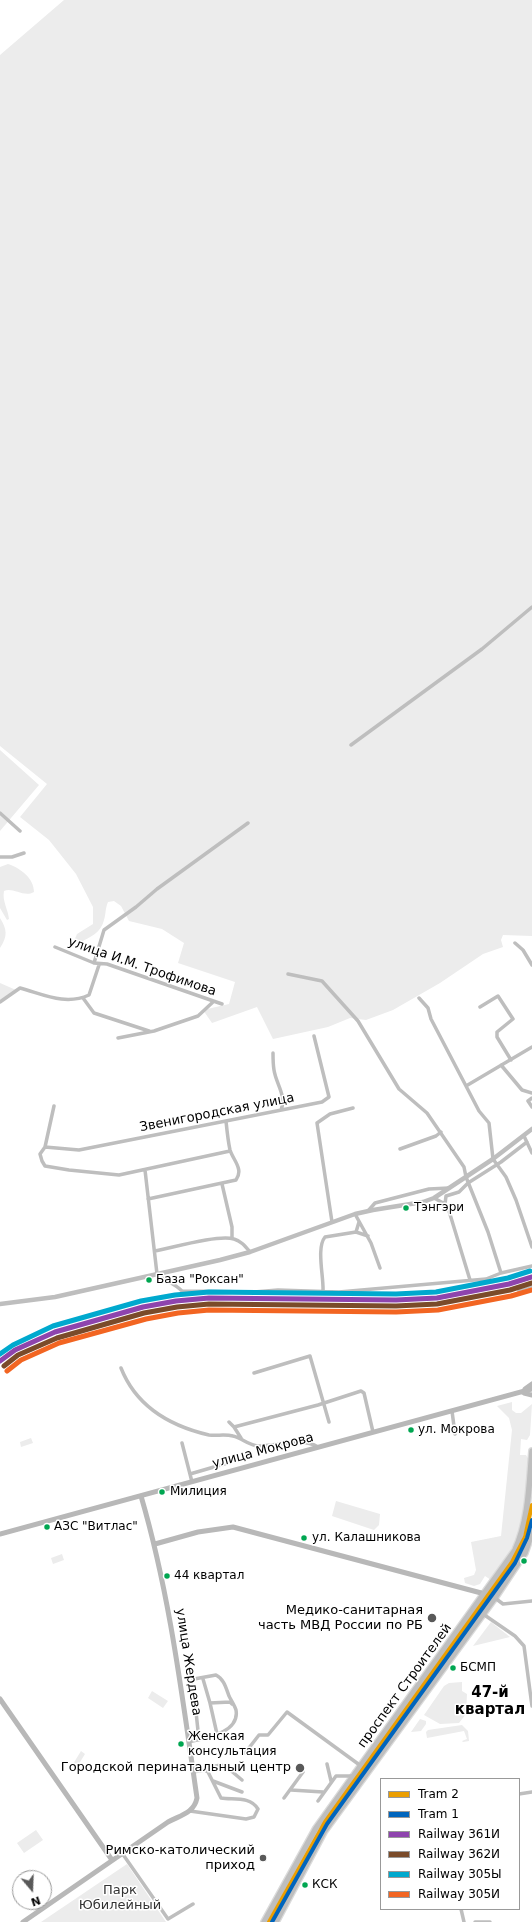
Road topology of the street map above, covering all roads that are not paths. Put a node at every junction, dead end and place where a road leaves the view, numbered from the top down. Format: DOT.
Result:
graph roads {
  1 [pos="532,607"];
  2 [pos="351,745"];
  3 [pos="0,813"];
  4 [pos="2,817"];
  5 [pos="248,823"];
  6 [pos="20,831"];
  7 [pos="24,852"];
  8 [pos="0,857"];
  9 [pos="515,943"];
  10 [pos="56,947"];
  11 [pos="94,964"];
  12 [pos="99,965"];
  13 [pos="532,965"];
  14 [pos="288,974"];
  15 [pos="83,998"];
  16 [pos="418,998"];
  17 [pos="0,1002"];
  18 [pos="214,1002"];
  19 [pos="222,1004"];
  20 [pos="480,1007"];
  21 [pos="150,1032"];
  22 [pos="314,1036"];
  23 [pos="118,1038"];
  24 [pos="532,1047"];
  25 [pos="273,1053"];
  26 [pos="511,1060"];
  27 [pos="501,1066"];
  28 [pos="466,1086"];
  29 [pos="532,1093"];
  30 [pos="532,1098"];
  31 [pos="54,1106"];
  32 [pos="532,1107"];
  33 [pos="353,1108"];
  34 [pos="281,1110"];
  35 [pos="226,1121"];
  36 [pos="532,1129"];
  37 [pos="441,1132"];
  38 [pos="524,1136"];
  39 [pos="527,1142"];
  40 [pos="44,1147"];
  41 [pos="400,1149"];
  42 [pos="230,1151"];
  43 [pos="532,1153"];
  44 [pos="493,1159"];
  45 [pos="497,1164"];
  46 [pos="145,1170"];
  47 [pos="466,1177"];
  48 [pos="468,1183"];
  49 [pos="222,1184"];
  50 [pos="449,1188"];
  51 [pos="434,1198"];
  52 [pos="148,1199"];
  53 [pos="445,1204"];
  54 [pos="368,1211"];
  55 [pos="355,1214"];
  56 [pos="332,1222"];
  57 [pos="359,1222"];
  58 [pos="356,1232"];
  59 [pos="368,1236"];
  60 [pos="232,1238"];
  61 [pos="532,1247"];
  62 [pos="155,1251"];
  63 [pos="250,1252"];
  64 [pos="532,1266"];
  65 [pos="380,1268"];
  66 [pos="501,1273"];
  67 [pos="157,1274"];
  68 [pos="470,1280"];
  69 [pos="532,1286"];
  70 [pos="519,1291"];
  71 [pos="323,1292"];
  72 [pos="0,1304"];
  73 [pos="121,1368"];
  74 [pos="254,1373"];
  75 [pos="532,1384"];
  76 [pos="532,1389"];
  77 [pos="519,1393"];
  78 [pos="532,1396"];
  79 [pos="322,1403"];
  80 [pos="452,1411"];
  81 [pos="229,1422"];
  82 [pos="329,1422"];
  83 [pos="234,1427"];
  84 [pos="373,1432"];
  85 [pos="455,1434"];
  86 [pos="242,1440"];
  87 [pos="182,1443"];
  88 [pos="319,1448"];
  89 [pos="532,1451"];
  90 [pos="231,1462"];
  91 [pos="190,1474"];
  92 [pos="192,1482"];
  93 [pos="141,1496"];
  94 [pos="532,1533"];
  95 [pos="0,1534"];
  96 [pos="155,1544"];
  97 [pos="485,1594"];
  98 [pos="495,1598"];
  99 [pos="532,1601"];
  100 [pos="483,1614"];
  101 [pos="203,1679"];
  102 [pos="1,1703"];
  103 [pos="210,1703"];
  104 [pos="233,1704"];
  105 [pos="532,1706"];
  106 [pos="217,1734"];
  107 [pos="199,1740"];
  108 [pos="189,1742"];
  109 [pos="245,1753"];
  110 [pos="327,1764"];
  111 [pos="360,1767"];
  112 [pos="206,1771"];
  113 [pos="193,1772"];
  114 [pos="303,1772"];
  115 [pos="367,1773"];
  116 [pos="354,1776"];
  117 [pos="242,1780"];
  118 [pos="213,1781"];
  119 [pos="331,1781"];
  120 [pos="291,1790"];
  121 [pos="242,1792"];
  122 [pos="323,1792"];
  123 [pos="532,1792"];
  124 [pos="520,1794"];
  125 [pos="284,1798"];
  126 [pos="318,1801"];
  127 [pos="190,1811"];
  128 [pos="122,1853"];
  129 [pos="112,1860"];
  130 [pos="193,1904"];
  131 [pos="461,1910"];
  132 [pos="23,1922"];
  133 [pos="264,1922"];
  134 [pos="276,1922"];
  135 [pos="464,1922"];
  136 [pos="476,1922"];
  137 [pos="490,1922"];
  1 -- 2 [label="street"];
  3 -- 4 [label="street"];
  4 -- 6 [label="street"];
  5 -- 11 [label="street"];
  7 -- 8 [label="street"];
  9 -- 13 [label="street"];
  10 -- 11 [label="street, улица И.М. Трофимова"];
  11 -- 12 [label="street, улица И.М. Трофимова"];
  12 -- 15 [label="street"];
  12 -- 18 [label="street, улица И.М. Трофимова"];
  14 -- 37 [label="street"];
  15 -- 17 [label="street"];
  15 -- 21 [label="street"];
  16 -- 28 [label="street"];
  18 -- 19 [label="street, улица И.М. Трофимова"];
  18 -- 21 [label="street"];
  20 -- 26 [label="street"];
  21 -- 23 [label="street"];
  22 -- 34 [label="street, Звенигородская улица"];
  24 -- 26 [label="street"];
  25 -- 34 [label="street"];
  26 -- 27 [label="street"];
  27 -- 28 [label="street"];
  27 -- 29 [label="street"];
  28 -- 44 [label="street"];
  30 -- 32 [label="street"];
  31 -- 40 [label="street"];
  33 -- 56 [label="street"];
  34 -- 35 [label="street, Звенигородская улица"];
  35 -- 40 [label="street, Звенигородская улица"];
  35 -- 42 [label="street"];
  36 -- 38 [label="street"];
  37 -- 41 [label="street"];
  37 -- 47 [label="street"];
  38 -- 39 [label="street"];
  38 -- 44 [label="street"];
  39 -- 43 [label="street"];
  39 -- 45 [label="street"];
  40 -- 46 [label="street"];
  42 -- 46 [label="street"];
  42 -- 49 [label="street"];
  44 -- 45 [label="street"];
  44 -- 47 [label="street"];
  45 -- 48 [label="street"];
  45 -- 61 [label="street"];
  46 -- 52 [label="street"];
  47 -- 48 [label="street"];
  47 -- 50 [label="street"];
  48 -- 53 [label="street"];
  48 -- 66 [label="street"];
  49 -- 52 [label="street"];
  49 -- 60 [label="street"];
  50 -- 51 [label="street"];
  50 -- 54 [label="street"];
  51 -- 53 [label="street"];
  51 -- 54 [label="street"];
  52 -- 62 [label="street"];
  53 -- 68 [label="street"];
  54 -- 55 [label="street"];
  55 -- 56 [label="street"];
  55 -- 57 [label="street"];
  56 -- 63 [label="street"];
  57 -- 58 [label="street"];
  57 -- 59 [label="street"];
  58 -- 59 [label="street"];
  58 -- 71 [label="street"];
  59 -- 65 [label="street"];
  60 -- 62 [label="street"];
  60 -- 63 [label="street"];
  62 -- 67 [label="street"];
  63 -- 67 [label="street"];
  64 -- 66 [label="street"];
  66 -- 68 [label="street"];
  67 -- 71 [label="street"];
  67 -- 72 [label="street"];
  68 -- 71 [label="street"];
  69 -- 70 [label="street"];
  73 -- 86 [label="street"];
  74 -- 79 [label="street"];
  75 -- 77 [label="main road"];
  76 -- 77 [label="main road, улица Мокрова"];
  77 -- 78 [label="main road"];
  77 -- 80 [label="main road, улица Мокрова"];
  79 -- 82 [label="street"];
  79 -- 83 [label="street"];
  79 -- 84 [label="street"];
  80 -- 84 [label="main road, улица Мокрова"];
  80 -- 85 [label="street"];
  81 -- 83 [label="street"];
  83 -- 86 [label="street"];
  84 -- 88 [label="main road, улица Мокрова"];
  86 -- 88 [label="street"];
  87 -- 91 [label="street"];
  88 -- 92 [label="main road, улица Мокрова"];
  89 -- 97 [label="main road, проспект Строителей"];
  90 -- 91 [label="street"];
  91 -- 92 [label="street"];
  92 -- 93 [label="main road, улица Мокрова"];
  93 -- 95 [label="main road, улица Мокрова"];
  93 -- 96 [label="main road, улица Жердева"];
  94 -- 98 [label="main road, проспект Строителей"];
  96 -- 97 [label="main road"];
  96 -- 108 [label="main road, улица Жердева"];
  97 -- 98 [label="street"];
  97 -- 111 [label="main road, проспект Строителей"];
  98 -- 99 [label="street"];
  98 -- 100 [label="main road, проспект Строителей"];
  100 -- 105 [label="street"];
  100 -- 115 [label="main road, проспект Строителей"];
  101 -- 103 [label="street"];
  101 -- 104 [label="street"];
  101 -- 107 [label="street"];
  102 -- 129 [label="main road"];
  103 -- 104 [label="street"];
  103 -- 106 [label="street"];
  104 -- 106 [label="street"];
  106 -- 107 [label="street"];
  107 -- 108 [label="street"];
  108 -- 113 [label="main road, улица Жердева"];
  109 -- 111 [label="street"];
  110 -- 119 [label="street"];
  111 -- 115 [label="street"];
  111 -- 116 [label="main road, проспект Строителей"];
  112 -- 113 [label="street"];
  112 -- 117 [label="street"];
  112 -- 118 [label="street"];
  113 -- 127 [label="main road, улица Жердева"];
  114 -- 120 [label="street"];
  115 -- 134 [label="main road, проспект Строителей"];
  116 -- 119 [label="street"];
  116 -- 133 [label="main road, проспект Строителей"];
  118 -- 121 [label="street"];
  118 -- 127 [label="street"];
  119 -- 122 [label="street"];
  120 -- 122 [label="street"];
  120 -- 125 [label="street"];
  122 -- 126 [label="street"];
  123 -- 124 [label="street"];
  127 -- 128 [label="main road"];
  128 -- 129 [label="main road"];
  128 -- 130 [label="street"];
  129 -- 132 [label="main road"];
  131 -- 135 [label="street"];
  136 -- 137 [label="street"];
}
